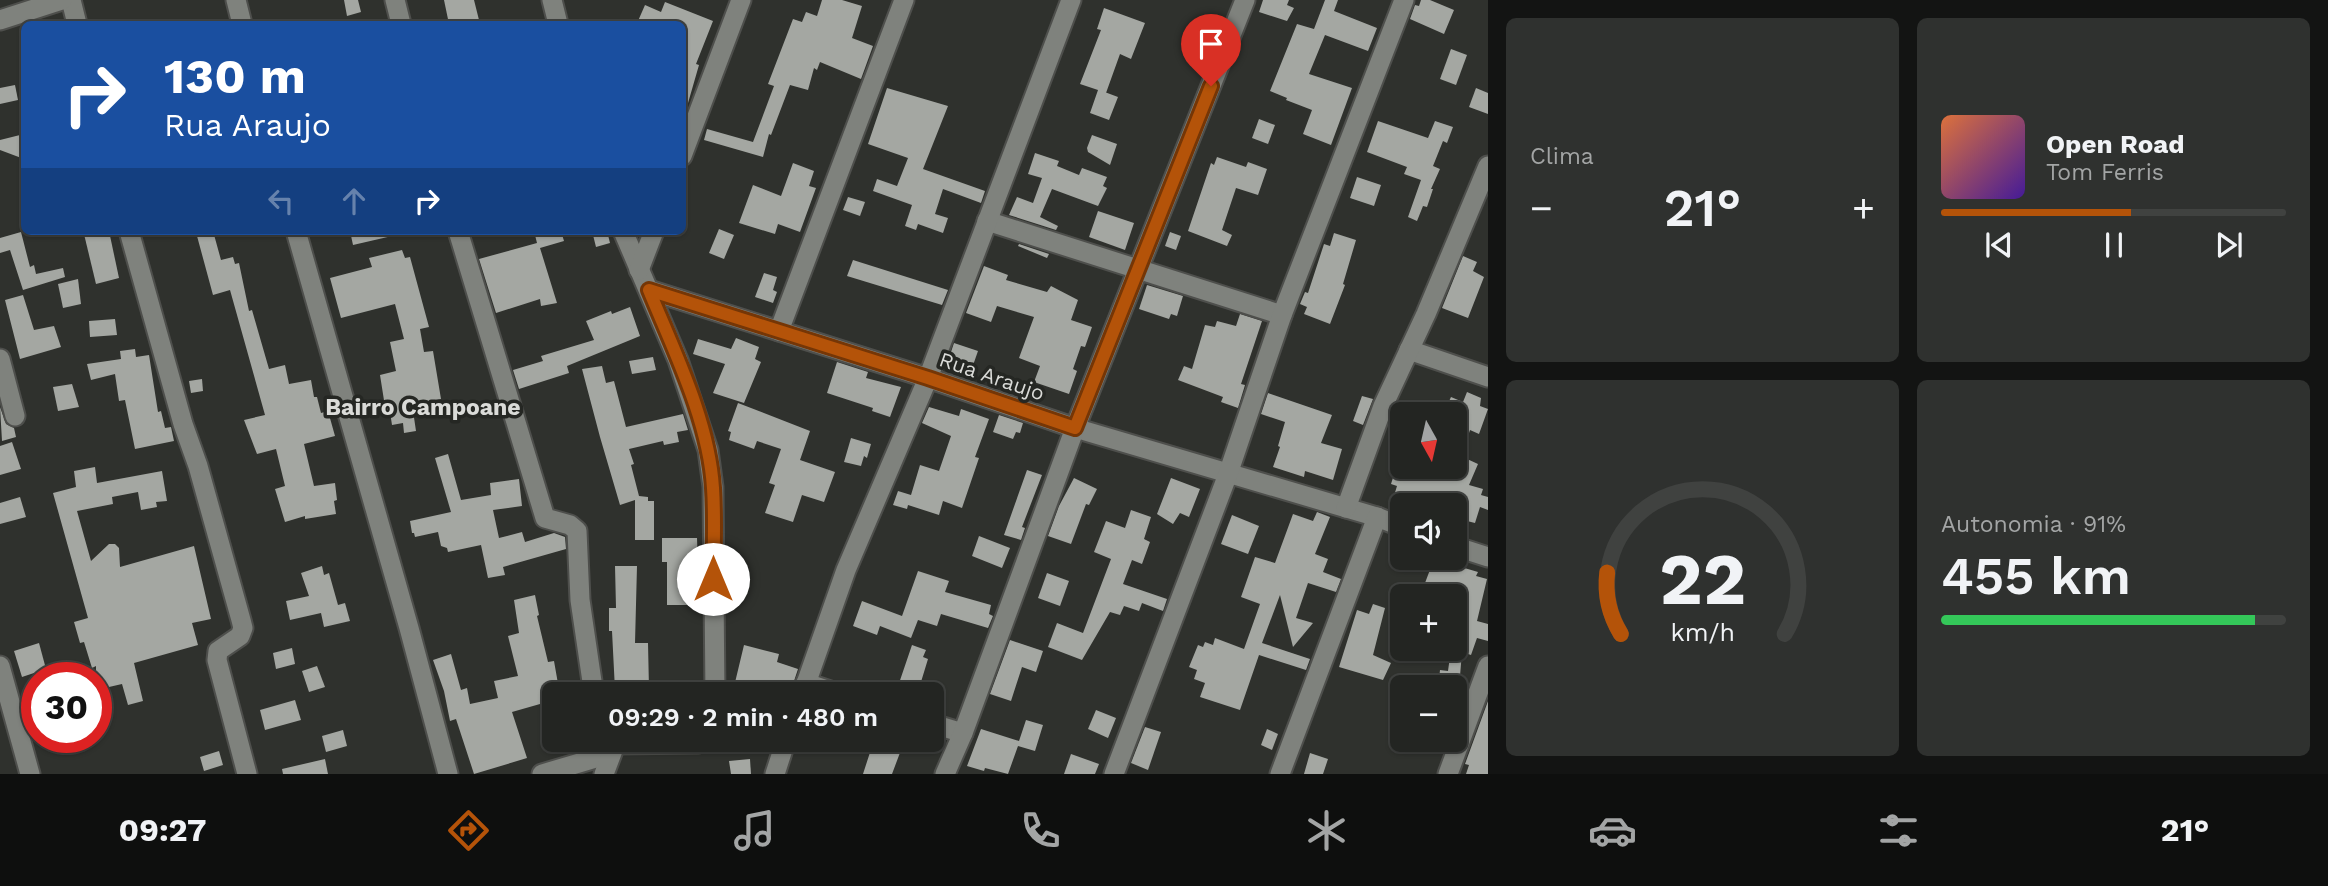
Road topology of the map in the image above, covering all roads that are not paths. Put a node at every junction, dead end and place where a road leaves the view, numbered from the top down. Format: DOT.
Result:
graph roads {
  1 [pos="62,0"];
  2 [pos="71,0"];
  3 [pos="236,0"];
  4 [pos="395,0"];
  5 [pos="552,0"];
  6 [pos="567,0"];
  7 [pos="741,0"];
  8 [pos="904,0"];
  9 [pos="1071,0"];
  10 [pos="1245,0"];
  11 [pos="1404,0"];
  12 [pos="0,20"];
  13 [pos="76,21"];
  14 [pos="241,21"];
  15 [pos="400,21"];
  16 [pos="557,21"];
  17 [pos="564,21"];
  18 [pos="686,145"];
  19 [pos="1488,166"];
  20 [pos="1479,207"];
  21 [pos="987,221"];
  22 [pos="130,235"];
  23 [pos="297,235"];
  24 [pos="459,235"];
  25 [pos="625,235"];
  26 [pos="652,235"];
  27 [pos="639,270"];
  28 [pos="1138,270"];
  29 [pos="649,290"];
  30 [pos="1282,315"];
  31 [pos="779,331"];
  32 [pos="1409,350"];
  33 [pos="0,359"];
  34 [pos="1488,377"];
  35 [pos="928,378"];
  36 [pos="15,416"];
  37 [pos="1075,428"];
  38 [pos="1228,474"];
  39 [pos="1346,508"];
  40 [pos="1377,517"];
  41 [pos="1390,522"];
  42 [pos="1467,550"];
  43 [pos="1488,557"];
  44 [pos="0,666"];
  45 [pos="1488,666"];
  46 [pos="592,682"];
  47 [pos="715,682"];
  48 [pos="806,682"];
  49 [pos="944,727"];
  50 [pos="963,733"];
  51 [pos="782,752"];
  52 [pos="599,758"];
  53 [pos="951,773"];
  54 [pos="30,774"];
  55 [pos="247,774"];
  56 [pos="448,774"];
  57 [pos="542,774"];
  58 [pos="775,774"];
  59 [pos="1114,774"];
  60 [pos="1280,774"];
  61 [pos="1448,774"];
  1 -- 12 [label="street"];
  2 -- 13 [label="street"];
  3 -- 14 [label="street"];
  4 -- 15 [label="street"];
  5 -- 16 [label="street"];
  6 -- 17 [label="street"];
  7 -- 18 [label="street"];
  8 -- 31 [label="street"];
  9 -- 21 [label="street"];
  10 -- 28 [label="street"];
  11 -- 30 [label="street"];
  19 -- 20 [label="street"];
  20 -- 32 [label="street"];
  21 -- 28 [label="street"];
  21 -- 35 [label="street"];
  22 -- 55 [label="street"];
  23 -- 56 [label="street"];
  24 -- 46 [label="street"];
  25 -- 27 [label="street"];
  26 -- 27 [label="street"];
  27 -- 29 [label="street"];
  28 -- 30 [label="street"];
  28 -- 37 [label="street"];
  29 -- 31 [label="street, Rua Araujo"];
  29 -- 47 [label="street"];
  30 -- 38 [label="street"];
  31 -- 35 [label="street, Rua Araujo"];
  32 -- 34 [label="street"];
  32 -- 39 [label="street"];
  33 -- 36 [label="street"];
  35 -- 37 [label="street, Rua Araujo"];
  35 -- 48 [label="street"];
  37 -- 38 [label="street, Rua Araujo"];
  37 -- 50 [label="street"];
  38 -- 39 [label="street, Rua Araujo"];
  38 -- 59 [label="street"];
  39 -- 40 [label="street, Rua Araujo"];
  40 -- 41 [label="street, Rua Araujo"];
  40 -- 60 [label="street"];
  42 -- 43 [label="street"];
  44 -- 54 [label="street"];
  45 -- 61 [label="street"];
  49 -- 50 [label="street"];
  50 -- 53 [label="street"];
  51 -- 58 [label="street"];
  52 -- 57 [label="street"];
}
